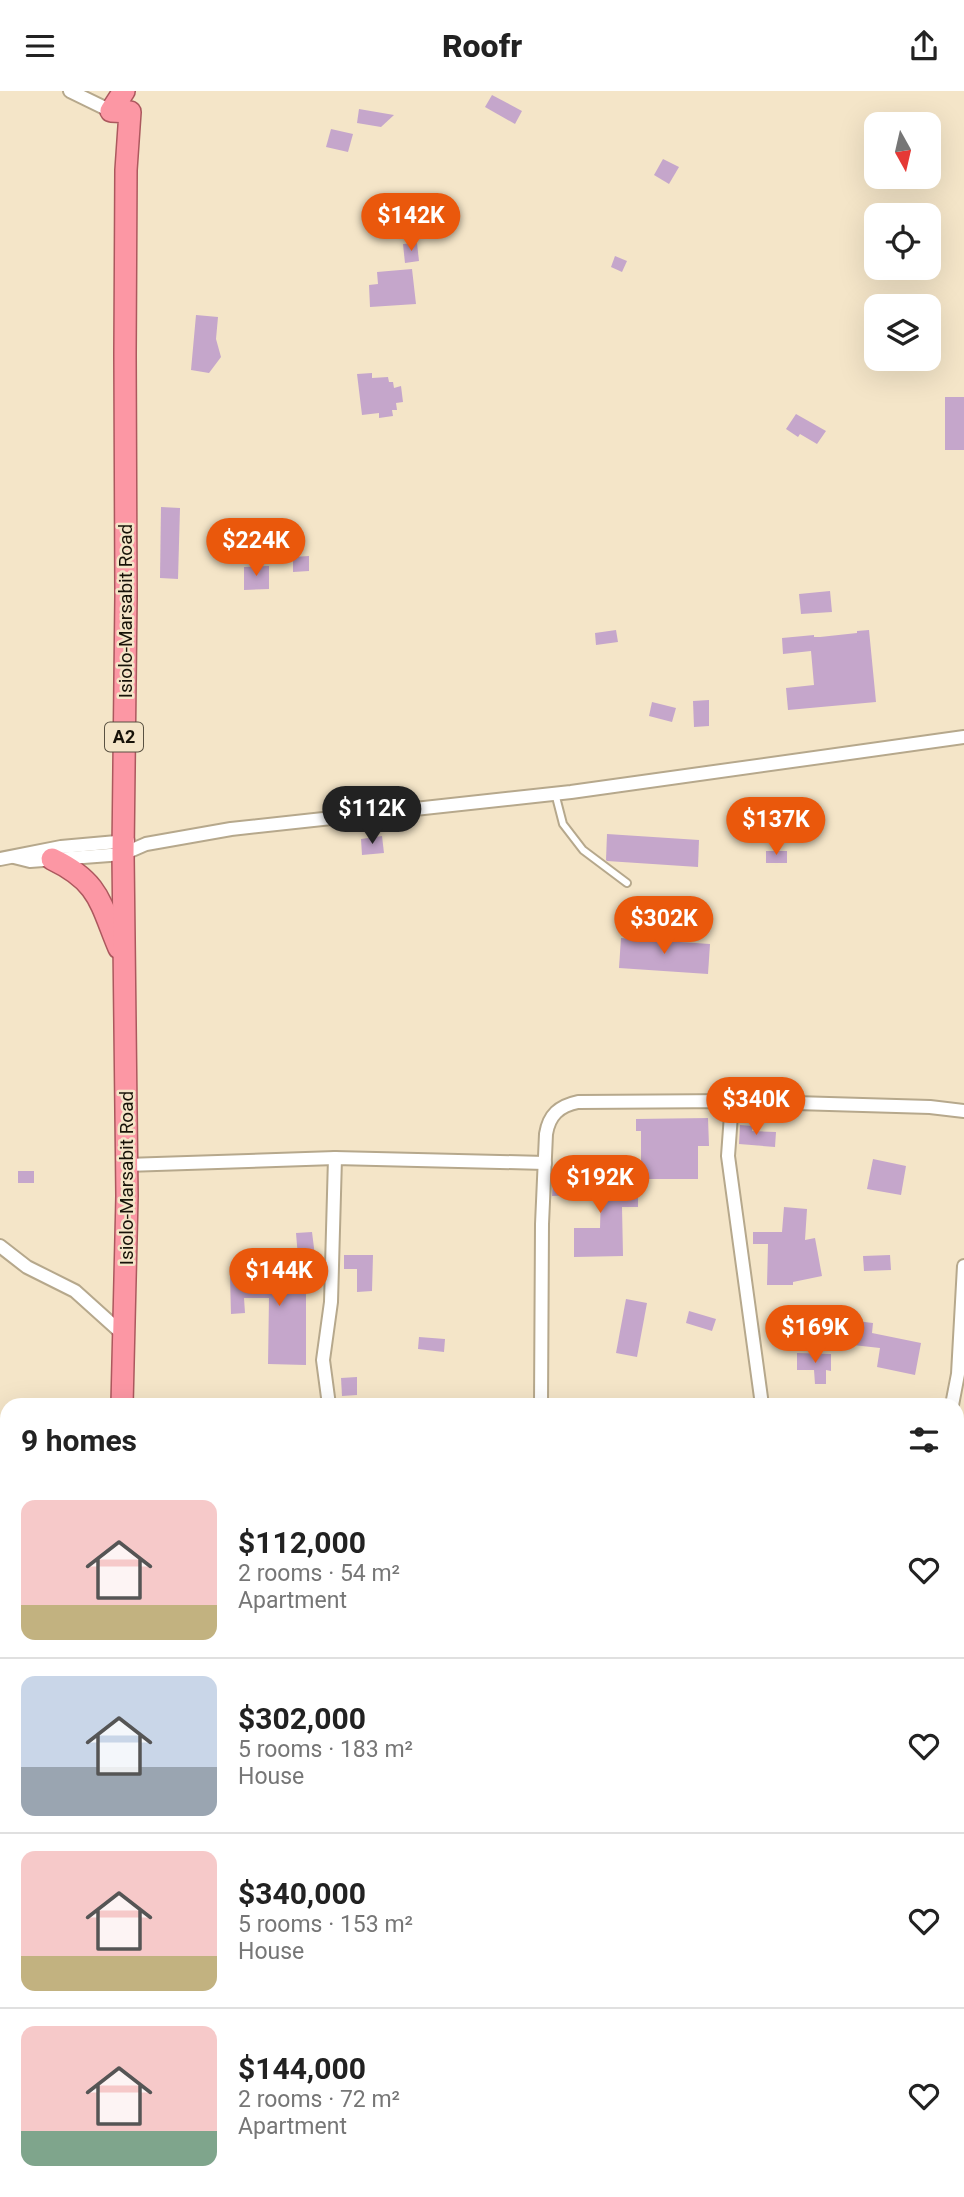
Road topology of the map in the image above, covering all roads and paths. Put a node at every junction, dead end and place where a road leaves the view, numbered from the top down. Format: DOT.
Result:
graph roads {
  1 [pos="70,91"];
  2 [pos="124,91"];
  3 [pos="111,111"];
  4 [pos="964,737"];
  5 [pos="555,793"];
  6 [pos="123,847"];
  7 [pos="14,857"];
  8 [pos="0,859"];
  9 [pos="52,859"];
  10 [pos="627,883"];
  11 [pos="123,960"];
  12 [pos="732,1101"];
  13 [pos="964,1111"];
  14 [pos="335,1159"];
  15 [pos="545,1163"];
  16 [pos="126,1165"];
  17 [pos="0,1246"];
  18 [pos="964,1266"];
  19 [pos="125,1336"];
  20 [pos="122,1398"];
  21 [pos="328,1398"];
  22 [pos="541,1398"];
  23 [pos="761,1398"];
  24 [pos="953,1398"];
  1 -- 3 [label="street"];
  2 -- 3 [label="highway"];
  3 -- 6 [label="highway, Isiolo-Marsabit Road / A2"];
  4 -- 5 [label="street"];
  5 -- 6 [label="street"];
  5 -- 10 [label="lane"];
  6 -- 7 [label="street"];
  6 -- 9 [label="street"];
  6 -- 11 [label="highway, Isiolo-Marsabit Road / A2"];
  7 -- 8 [label="street"];
  7 -- 9 [label="street"];
  9 -- 11 [label="highway"];
  11 -- 16 [label="highway, Isiolo-Marsabit Road / A2"];
  12 -- 13 [label="street"];
  12 -- 15 [label="street"];
  12 -- 23 [label="street"];
  14 -- 15 [label="street"];
  14 -- 16 [label="street"];
  14 -- 21 [label="street"];
  15 -- 22 [label="street"];
  16 -- 19 [label="highway, Isiolo-Marsabit Road / A2"];
  17 -- 19 [label="street"];
  18 -- 24 [label="street"];
  19 -- 20 [label="highway, Isiolo-Marsabit Road / A2"];
}
